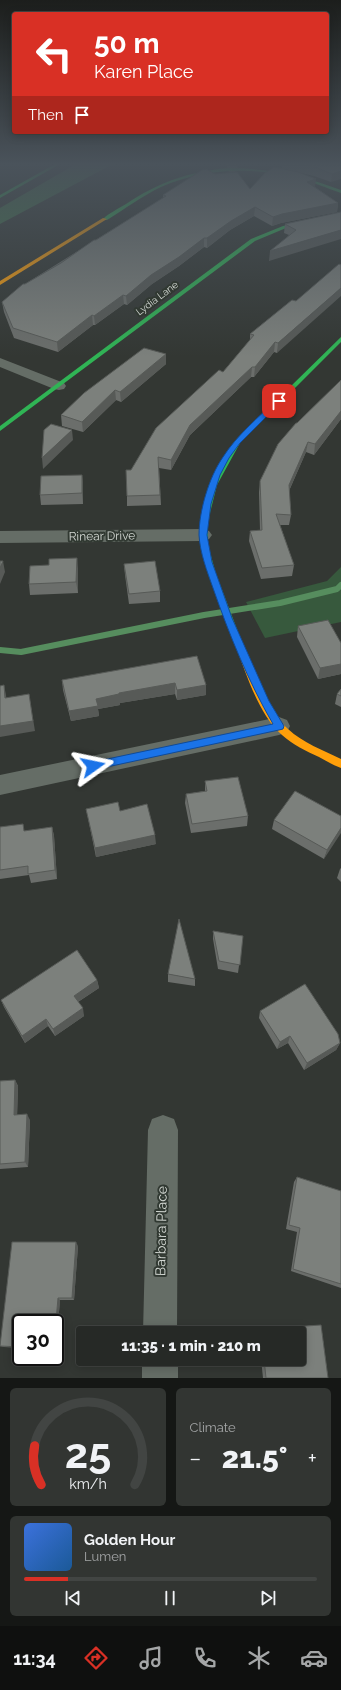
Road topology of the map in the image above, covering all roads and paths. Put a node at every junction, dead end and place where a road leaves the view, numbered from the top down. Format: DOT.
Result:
graph roads {
  1 [pos="91,228"];
  2 [pos="276,228"];
  3 [pos="0,283"];
  4 [pos="341,339"];
  5 [pos="0,362"];
  6 [pos="59,386"];
  7 [pos="0,430"];
  8 [pos="203,535"];
  9 [pos="0,537"];
  10 [pos="279,726"];
  11 [pos="341,764"];
  12 [pos="0,785"];
  13 [pos="163,1130"];
  14 [pos="160,1326"];
  15 [pos="160,1366"];
  16 [pos="160,1378"];
  1 -- 3 [label="main road"];
  2 -- 6 [label="main road, Lydia Lane"];
  4 -- 8 [label="main road"];
  5 -- 6 [label="street"];
  6 -- 7 [label="main road, Lydia Lane"];
  8 -- 9 [label="street, Rinear Drive"];
  8 -- 10 [label="main road"];
  10 -- 11 [label="main road"];
  10 -- 12 [label="street"];
  13 -- 14 [label="street, Barbara Place"];
  15 -- 16 [label="street"];
}
